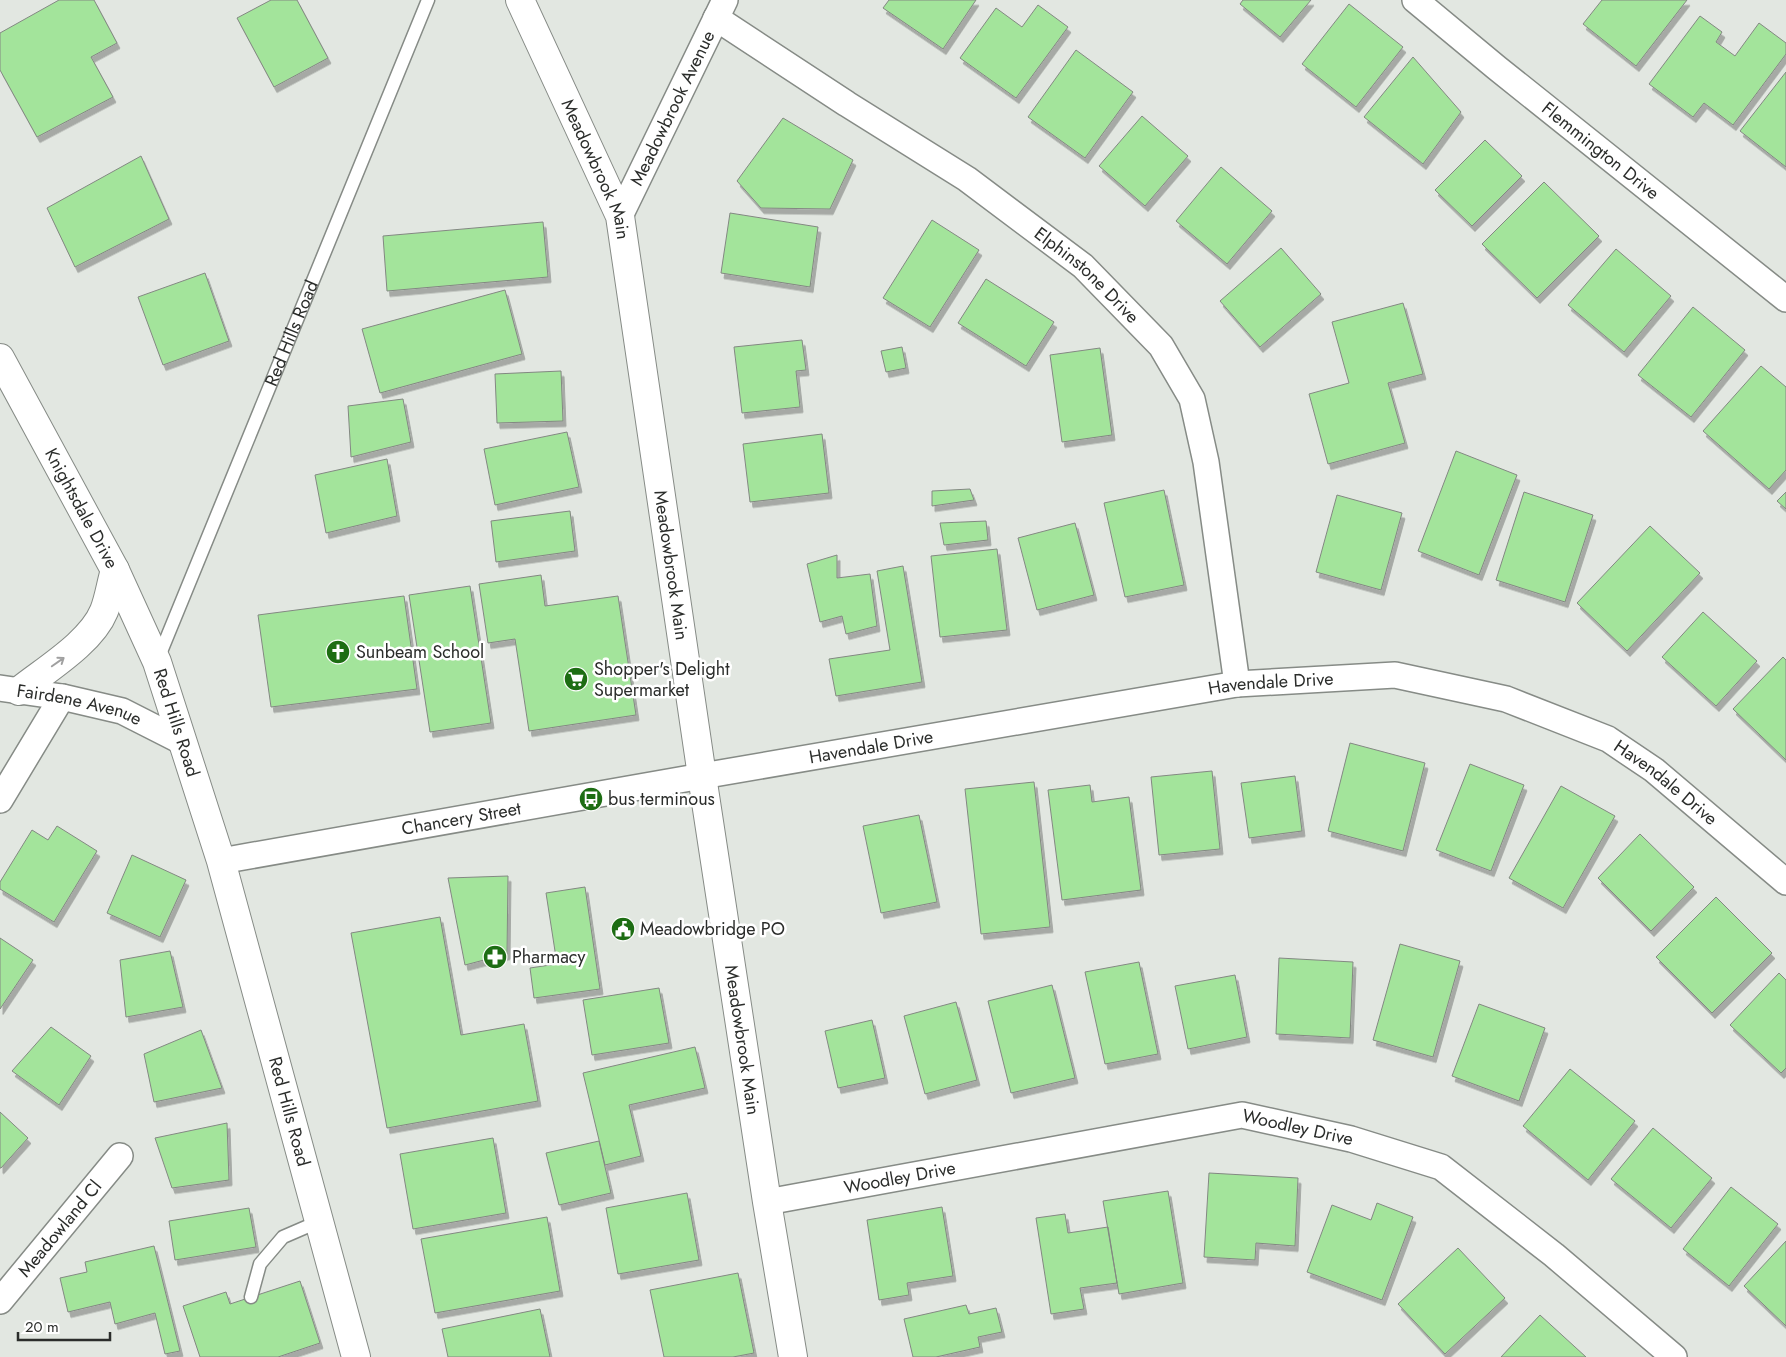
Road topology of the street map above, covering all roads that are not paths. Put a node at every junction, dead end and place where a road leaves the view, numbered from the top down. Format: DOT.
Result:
graph roads {
  1 [pos="428,0"];
  2 [pos="520,0"];
  3 [pos="1416,0"];
  4 [pos="721,9"];
  5 [pos="620,216"];
  6 [pos="1786,299"];
  7 [pos="0,358"];
  8 [pos="115,570"];
  9 [pos="157,662"];
  10 [pos="1237,684"];
  11 [pos="10,689"];
  12 [pos="62,697"];
  13 [pos="183,742"];
  14 [pos="702,776"];
  15 [pos="0,800"];
  16 [pos="221,861"];
  17 [pos="1786,882"];
  18 [pos="120,1156"];
  19 [pos="767,1202"];
  20 [pos="320,1221"];
  21 [pos="251,1297"];
  22 [pos="0,1301"];
  23 [pos="356,1357"];
  24 [pos="794,1357"];
  25 [pos="1674,1357"];
  1 -- 9 [label="lane, Red Hills Road"];
  2 -- 5 [label="street, Meadowbrook Main"];
  3 -- 6 [label="street, Flemmington Drive"];
  4 -- 5 [label="street, Meadowbrook Avenue"];
  4 -- 10 [label="street, Elphinstone Drive"];
  5 -- 14 [label="street, Meadowbrook Main"];
  7 -- 8 [label="street, Knightsdale Drive"];
  8 -- 9 [label="street, Knightsdale Drive"];
  11 -- 8 [label="street, one-way"];
  9 -- 13 [label="street, Red Hills Road"];
  10 -- 14 [label="street, Havendale Drive"];
  10 -- 17 [label="street, Havendale Drive"];
  11 -- 12 [label="street, Fairdene Avenue"];
  12 -- 13 [label="street, Fairdene Avenue"];
  12 -- 15 [label="street"];
  13 -- 16 [label="street, Red Hills Road"];
  14 -- 16 [label="street, Chancery Street"];
  14 -- 19 [label="street, Meadowbrook Main"];
  16 -- 20 [label="street, Red Hills Road"];
  18 -- 22 [label="street, Meadowland Cl"];
  19 -- 24 [label="street, Meadowbrook Main"];
  19 -- 25 [label="street, Woodley Drive"];
  20 -- 21 [label="lane"];
  20 -- 23 [label="street, Red Hills Road"];
}
